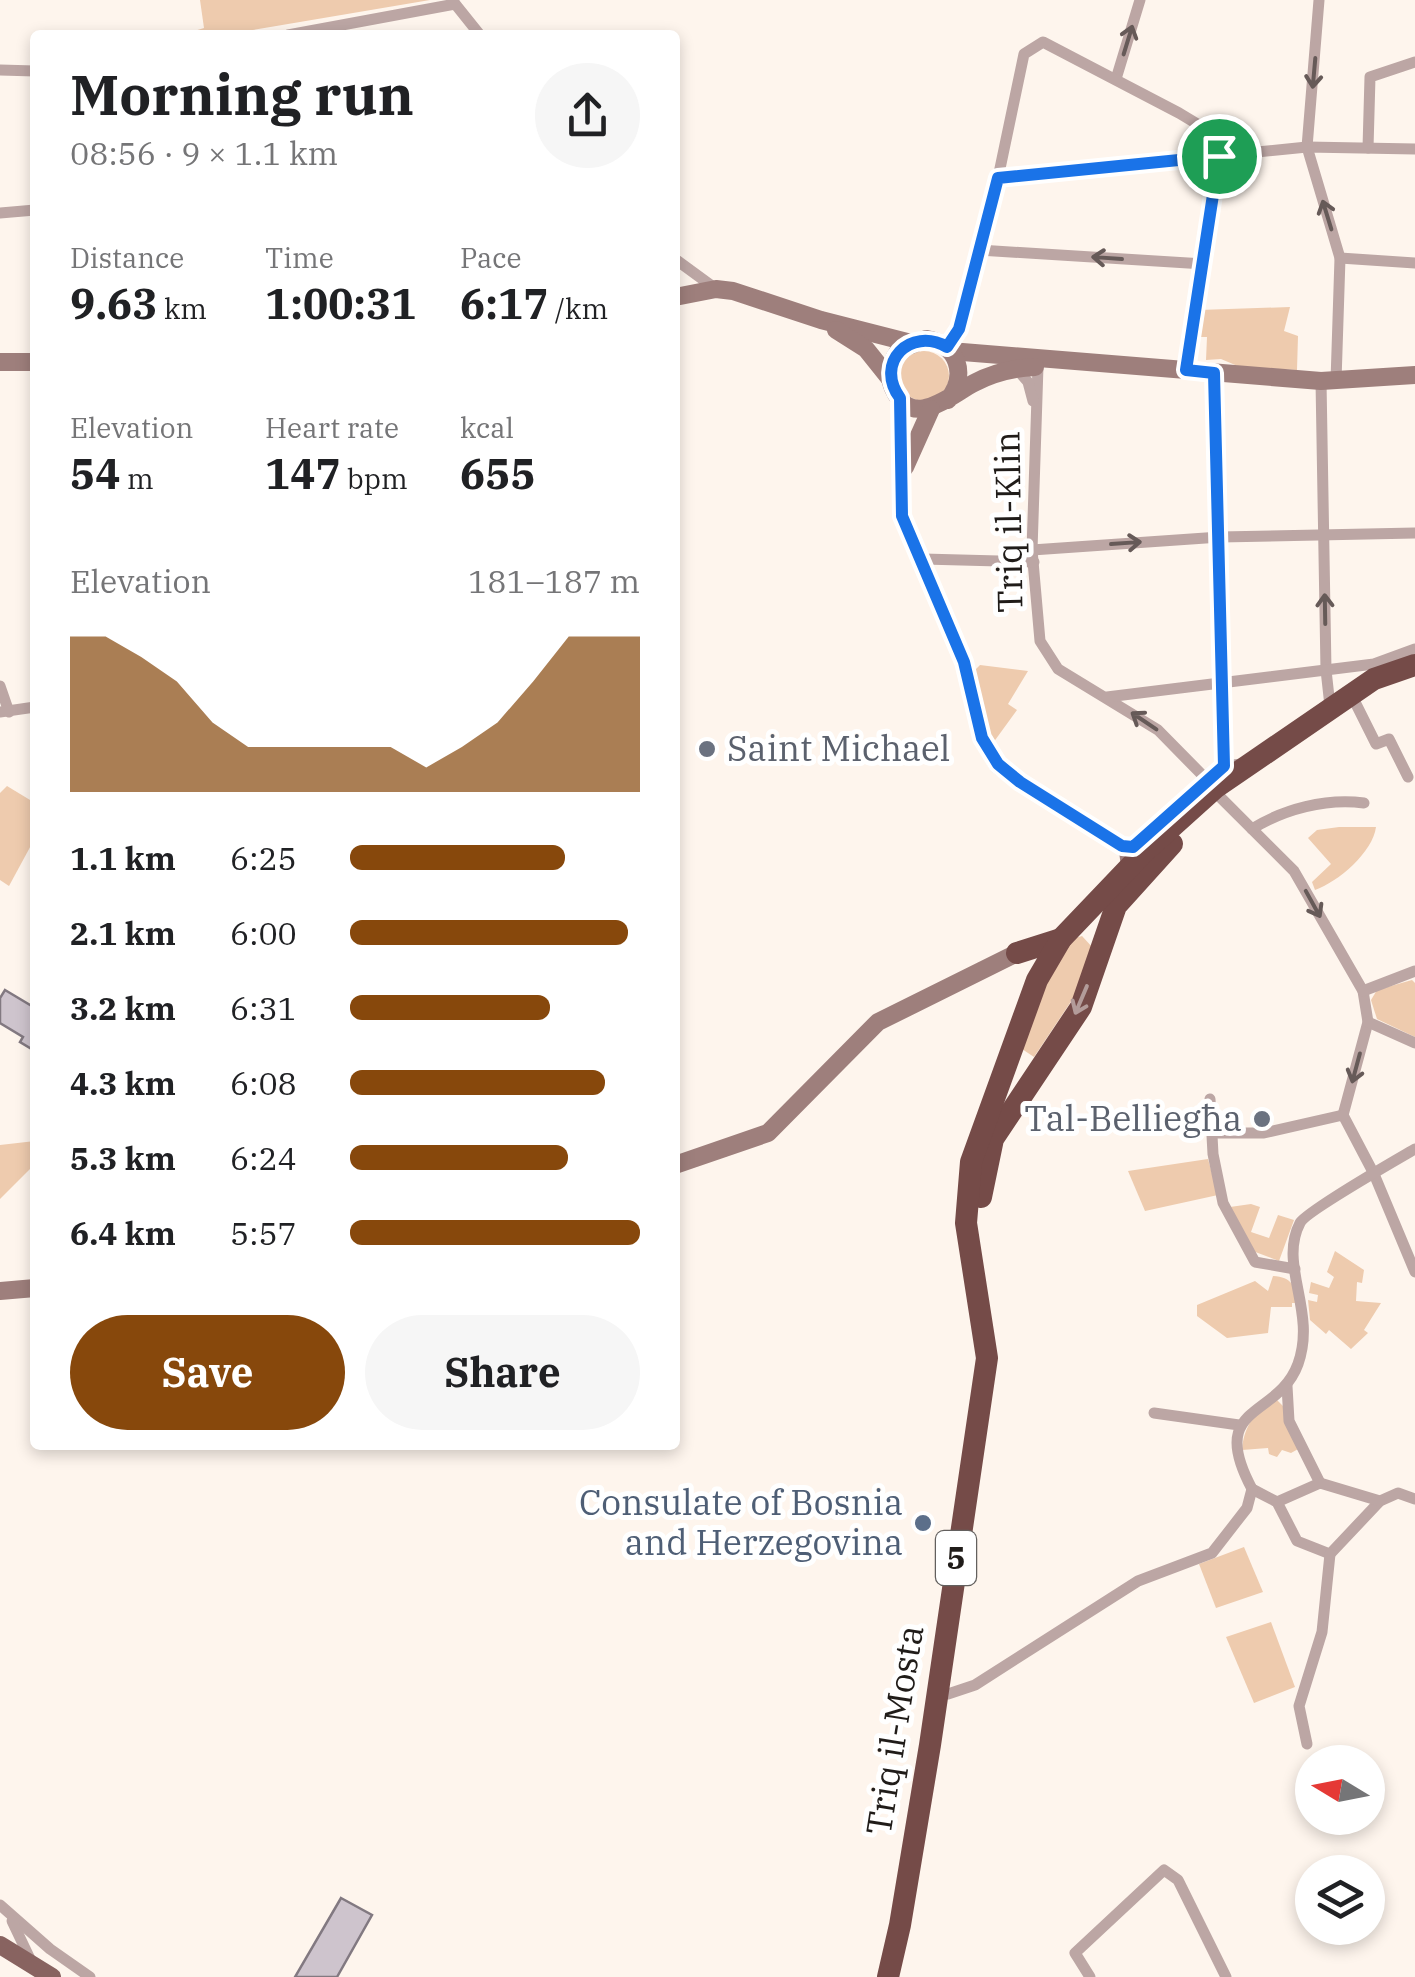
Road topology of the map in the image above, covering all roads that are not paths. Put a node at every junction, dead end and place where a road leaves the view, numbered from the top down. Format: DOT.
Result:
graph roads {
  1 [pos="1140,0"];
  2 [pos="1320,0"];
  3 [pos="453,2"];
  4 [pos="313,30"];
  5 [pos="476,30"];
  6 [pos="1415,62"];
  7 [pos="0,70"];
  8 [pos="30,71"];
  9 [pos="1116,79"];
  10 [pos="1307,146"];
  11 [pos="1368,148"];
  12 [pos="1415,149"];
  13 [pos="1242,152"];
  14 [pos="1219,156"];
  15 [pos="998,178"];
  16 [pos="30,210"];
  17 [pos="0,213"];
  18 [pos="979,250"];
  19 [pos="1340,258"];
  20 [pos="680,263"];
  21 [pos="1415,263"];
  22 [pos="1204,264"];
  23 [pos="716,290"];
  24 [pos="680,296"];
  25 [pos="821,320"];
  26 [pos="911,343"];
  27 [pos="948,349"];
  28 [pos="0,362"];
  29 [pos="30,362"];
  30 [pos="1065,362"];
  31 [pos="1038,366"];
  32 [pos="1016,368"];
  33 [pos="1186,370"];
  34 [pos="1214,373"];
  35 [pos="1415,375"];
  36 [pos="890,379"];
  37 [pos="1328,381"];
  38 [pos="900,398"];
  39 [pos="948,400"];
  40 [pos="930,409"];
  41 [pos="1035,410"];
  42 [pos="901,476"];
  43 [pos="1415,533"];
  44 [pos="1220,536"];
  45 [pos="1324,536"];
  46 [pos="1033,556"];
  47 [pos="923,559"];
  48 [pos="1415,649"];
  49 [pos="1415,665"];
  50 [pos="1326,670"];
  51 [pos="1415,676"];
  52 [pos="1224,680"];
  53 [pos="0,686"];
  54 [pos="1107,697"];
  55 [pos="1354,700"];
  56 [pos="1330,706"];
  57 [pos="30,708"];
  58 [pos="4,712"];
  59 [pos="1236,764"];
  60 [pos="1408,776"];
  61 [pos="1214,789"];
  62 [pos="1364,803"];
  63 [pos="1252,829"];
  64 [pos="1132,852"];
  65 [pos="1065,934"];
  66 [pos="1101,942"];
  67 [pos="1017,953"];
  68 [pos="1415,971"];
  69 [pos="1037,980"];
  70 [pos="1363,991"];
  71 [pos="1368,1022"];
  72 [pos="1415,1044"];
  73 [pos="1009,1057"];
  74 [pos="1040,1066"];
  75 [pos="1210,1100"];
  76 [pos="1343,1114"];
  77 [pos="1214,1133"];
  78 [pos="986,1139"];
  79 [pos="1415,1149"];
  80 [pos="680,1163"];
  81 [pos="1374,1174"];
  82 [pos="1295,1269"];
  83 [pos="1415,1272"];
  84 [pos="30,1288"];
  85 [pos="0,1291"];
  86 [pos="1288,1386"];
  87 [pos="1154,1413"];
  88 [pos="1239,1425"];
  89 [pos="1320,1483"];
  90 [pos="1252,1489"];
  91 [pos="1415,1499"];
  92 [pos="1380,1501"];
  93 [pos="1278,1502"];
  94 [pos="1330,1554"];
  95 [pos="948,1694"];
  96 [pos="1307,1744"];
  97 [pos="0,1906"];
  98 [pos="10,1918"];
  99 [pos="0,1941"];
  100 [pos="32,1963"];
  101 [pos="52,1977"];
  102 [pos="90,1977"];
  103 [pos="888,1977"];
  104 [pos="898,1977"];
  105 [pos="1090,1977"];
  106 [pos="1226,1977"];
  9 -- 1 [label="street, one-way"];
  2 -- 10 [label="street, one-way"];
  3 -- 4 [label="street"];
  3 -- 5 [label="street"];
  6 -- 11 [label="street"];
  7 -- 8 [label="street"];
  9 -- 13 [label="street"];
  9 -- 15 [label="street"];
  10 -- 11 [label="street"];
  10 -- 13 [label="street"];
  19 -- 10 [label="street, one-way"];
  11 -- 12 [label="street"];
  13 -- 14 [label="street"];
  14 -- 15 [label="street"];
  14 -- 22 [label="street"];
  15 -- 18 [label="street"];
  16 -- 17 [label="street"];
  22 -- 18 [label="street, one-way"];
  18 -- 27 [label="street"];
  19 -- 21 [label="street"];
  19 -- 37 [label="street"];
  20 -- 23 [label="street"];
  22 -- 33 [label="street"];
  23 -- 24 [label="street"];
  23 -- 25 [label="street"];
  25 -- 26 [label="street"];
  25 -- 36 [label="street"];
  26 -- 27 [label="street"];
  26 -- 36 [label="street"];
  27 -- 30 [label="street"];
  27 -- 39 [label="street"];
  28 -- 29 [label="street"];
  30 -- 31 [label="street"];
  30 -- 33 [label="street"];
  31 -- 32 [label="street"];
  31 -- 41 [label="street, Triq il-Klin"];
  32 -- 39 [label="street"];
  32 -- 41 [label="street, Triq il-Klin"];
  33 -- 34 [label="street"];
  34 -- 37 [label="street"];
  34 -- 44 [label="street"];
  35 -- 37 [label="street"];
  36 -- 38 [label="street"];
  37 -- 45 [label="street"];
  38 -- 40 [label="street"];
  38 -- 42 [label="street"];
  39 -- 40 [label="street"];
  40 -- 42 [label="street"];
  41 -- 46 [label="street, Triq il-Klin"];
  42 -- 47 [label="street"];
  43 -- 45 [label="street"];
  44 -- 45 [label="street"];
  46 -- 44 [label="street, one-way"];
  44 -- 52 [label="street"];
  50 -- 45 [label="street, one-way"];
  46 -- 47 [label="street"];
  46 -- 54 [label="street, Triq il-Klin"];
  47 -- 64 [label="street"];
  48 -- 50 [label="street"];
  49 -- 56 [label="highway, 5"];
  50 -- 52 [label="street"];
  50 -- 56 [label="street"];
  51 -- 55 [label="highway, 5"];
  52 -- 54 [label="street"];
  52 -- 59 [label="street"];
  53 -- 58 [label="street"];
  61 -- 54 [label="street, Triq il-Klin, one-way"];
  55 -- 60 [label="street"];
  55 -- 61 [label="highway, 5"];
  56 -- 59 [label="highway, 5"];
  57 -- 58 [label="street"];
  59 -- 61 [label="highway, 5"];
  61 -- 63 [label="street, Triq il-Klin"];
  61 -- 64 [label="highway, 5"];
  61 -- 66 [label="highway, 5"];
  62 -- 63 [label="street"];
  63 -- 70 [label="street, Triq il-Klin, one-way"];
  64 -- 65 [label="highway, 5"];
  65 -- 66 [label="highway"];
  65 -- 67 [label="highway"];
  65 -- 69 [label="highway, 5"];
  66 -- 74 [label="highway, 5, one-way"];
  67 -- 69 [label="highway"];
  67 -- 80 [label="street"];
  68 -- 70 [label="street"];
  69 -- 73 [label="highway, 5"];
  70 -- 71 [label="street"];
  71 -- 72 [label="street"];
  71 -- 76 [label="street, one-way"];
  73 -- 74 [label="highway"];
  73 -- 78 [label="highway, 5"];
  74 -- 78 [label="highway, 5"];
  75 -- 77 [label="street"];
  76 -- 77 [label="street"];
  76 -- 81 [label="street"];
  77 -- 82 [label="street"];
  78 -- 95 [label="highway, Triq il-Mosta / 5"];
  78 -- 103 [label="highway, Triq il-Mosta / 5"];
  79 -- 81 [label="street"];
  81 -- 82 [label="street"];
  81 -- 83 [label="street"];
  82 -- 86 [label="street"];
  84 -- 85 [label="street"];
  86 -- 88 [label="street"];
  86 -- 89 [label="street"];
  87 -- 88 [label="street"];
  88 -- 90 [label="street"];
  89 -- 92 [label="street"];
  89 -- 93 [label="street"];
  90 -- 93 [label="street"];
  90 -- 95 [label="street"];
  91 -- 92 [label="street"];
  92 -- 94 [label="street"];
  93 -- 94 [label="street"];
  94 -- 96 [label="street"];
  95 -- 104 [label="highway, Triq il-Mosta / 5"];
  97 -- 98 [label="street"];
  98 -- 99 [label="street"];
  98 -- 100 [label="street"];
  98 -- 102 [label="street"];
  99 -- 100 [label="main road"];
  100 -- 101 [label="main road"];
  105 -- 106 [label="street"];
}
